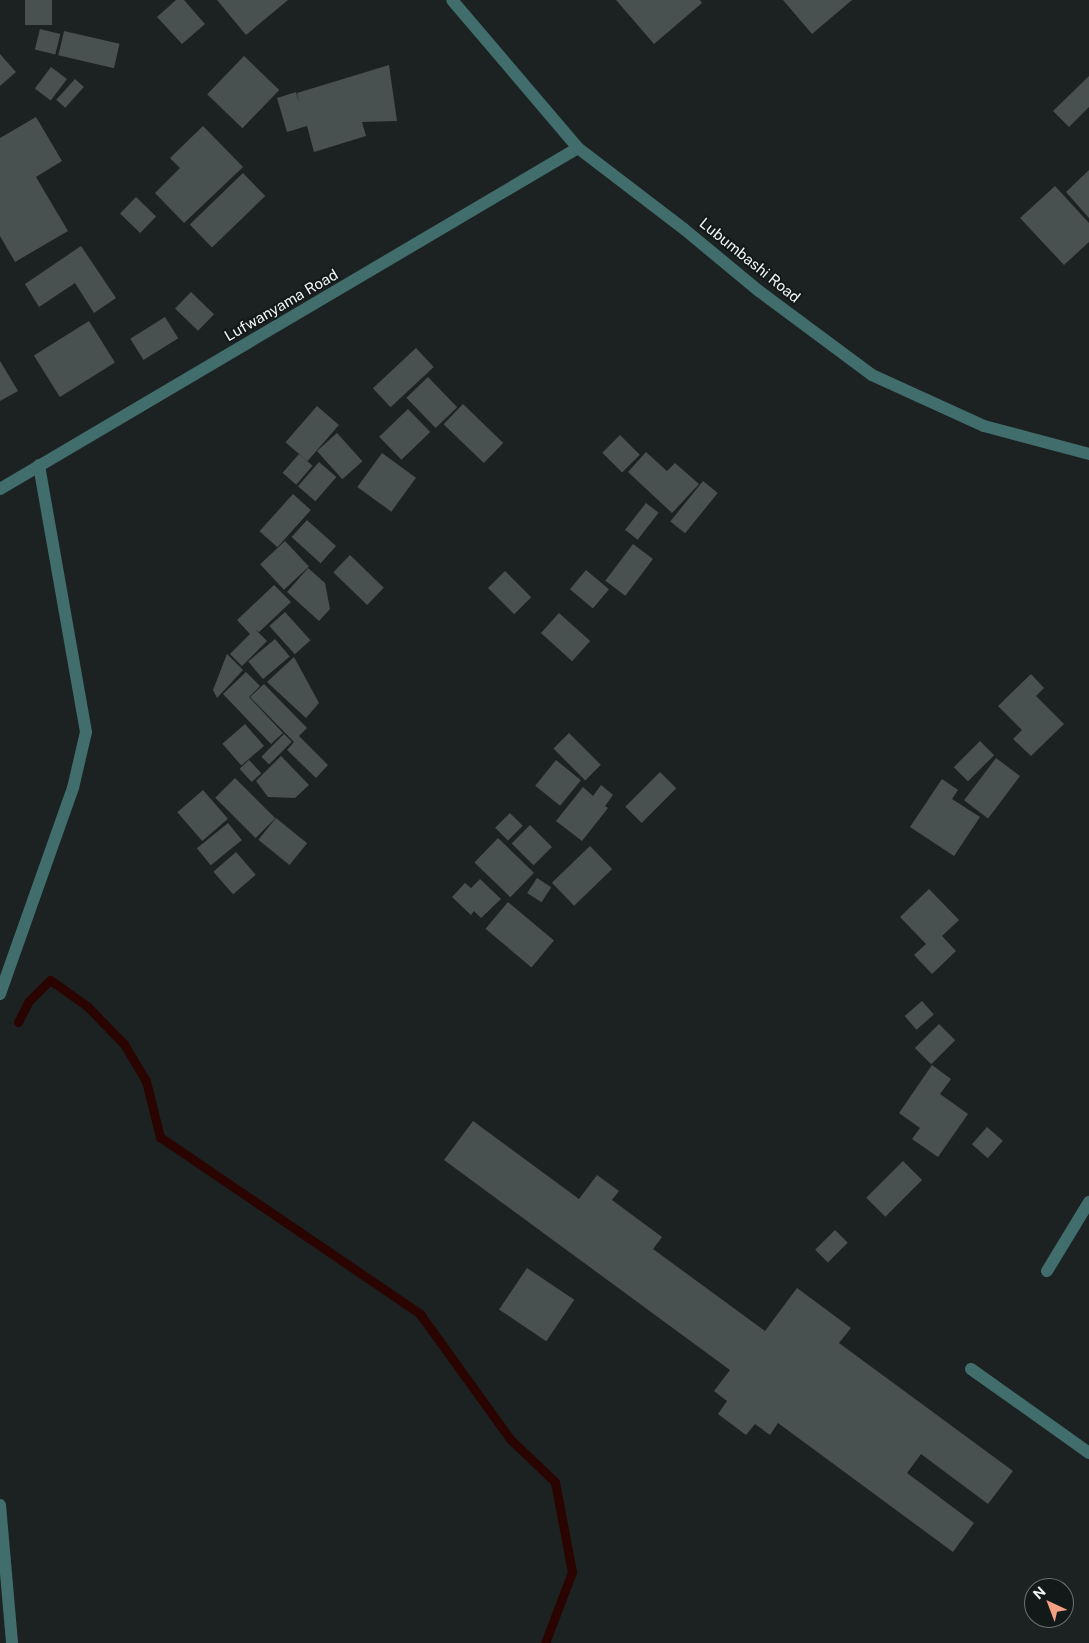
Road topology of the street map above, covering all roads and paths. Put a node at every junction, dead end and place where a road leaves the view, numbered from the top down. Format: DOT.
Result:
graph roads {
  1 [pos="452,0"];
  2 [pos="578,148"];
  3 [pos="1089,454"];
  4 [pos="39,464"];
  5 [pos="0,489"];
  6 [pos="0,994"];
  7 [pos="1089,1202"];
  8 [pos="1047,1271"];
  9 [pos="971,1370"];
  10 [pos="1089,1453"];
  11 [pos="0,1505"];
  12 [pos="12,1643"];
  1 -- 2 [label="street, Lubumbashi Road"];
  2 -- 3 [label="street, Lubumbashi Road"];
  2 -- 4 [label="street, Lufwanyama Road"];
  4 -- 5 [label="street, Lufwanyama Road"];
  4 -- 6 [label="street"];
  7 -- 8 [label="street"];
  9 -- 10 [label="street"];
  11 -- 12 [label="street"];
}
